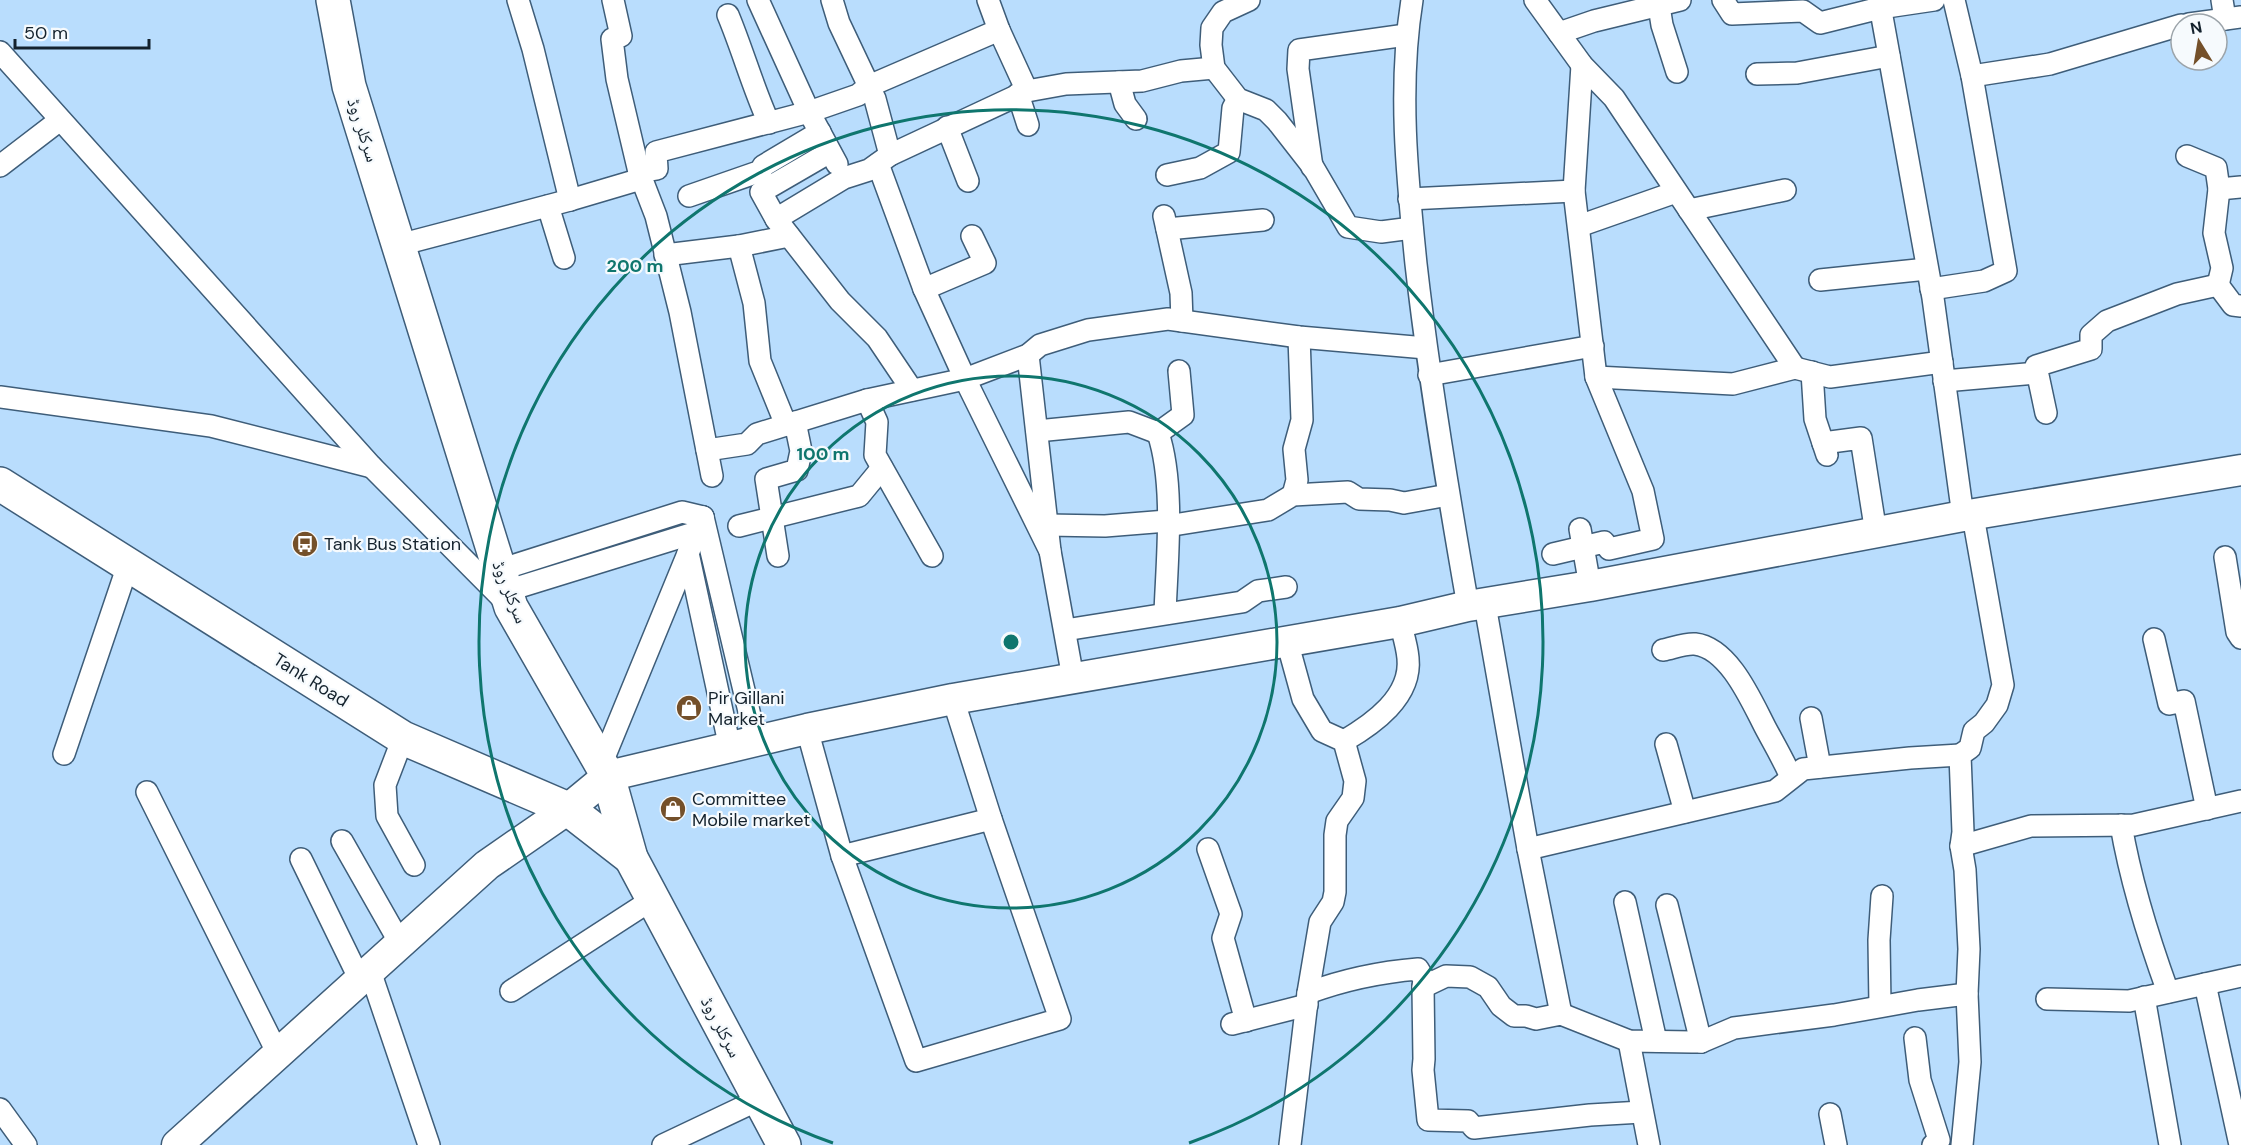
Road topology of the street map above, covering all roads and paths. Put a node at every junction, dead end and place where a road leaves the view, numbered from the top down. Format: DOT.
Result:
graph roads {
  1 [pos="333,0"];
  2 [pos="518,0"];
  3 [pos="613,0"];
  4 [pos="758,0"];
  5 [pos="832,0"];
  6 [pos="988,0"];
  7 [pos="1249,0"];
  8 [pos="1412,0"];
  9 [pos="1535,0"];
  10 [pos="1680,0"];
  11 [pos="1723,0"];
  12 [pos="1934,0"];
  13 [pos="1954,0"];
  14 [pos="1659,2"];
  15 [pos="1880,4"];
  16 [pos="728,15"];
  17 [pos="2169,29"];
  18 [pos="999,30"];
  19 [pos="1559,33"];
  20 [pos="1406,35"];
  21 [pos="0,52"];
  22 [pos="1889,56"];
  23 [pos="1582,65"];
  24 [pos="1215,68"];
  25 [pos="1677,72"];
  26 [pos="1756,74"];
  27 [pos="1972,76"];
  28 [pos="1119,82"];
  29 [pos="869,86"];
  30 [pos="1022,92"];
  31 [pos="1238,99"];
  32 [pos="809,112"];
  33 [pos="1136,119"];
  34 [pos="60,120"];
  35 [pos="769,123"];
  36 [pos="1028,125"];
  37 [pos="947,128"];
  38 [pos="820,132"];
  39 [pos="830,153"];
  40 [pos="2187,156"];
  41 [pos="884,160"];
  42 [pos="0,166"];
  43 [pos="1312,167"];
  44 [pos="640,175"];
  45 [pos="1167,175"];
  46 [pos="844,178"];
  47 [pos="968,181"];
  48 [pos="2241,187"];
  49 [pos="2219,189"];
  50 [pos="1785,190"];
  51 [pos="1575,191"];
  52 [pos="1676,192"];
  53 [pos="689,196"];
  54 [pos="570,200"];
  55 [pos="1409,200"];
  56 [pos="548,206"];
  57 [pos="1689,210"];
  58 [pos="776,219"];
  59 [pos="1263,220"];
  60 [pos="1579,226"];
  61 [pos="1412,228"];
  62 [pos="789,236"];
  63 [pos="972,236"];
  64 [pos="399,245"];
  65 [pos="739,246"];
  66 [pos="666,255"];
  67 [pos="564,258"];
  68 [pos="1929,279"];
  69 [pos="1821,280"];
  70 [pos="2218,285"];
  71 [pos="924,289"];
  72 [pos="2241,306"];
  73 [pos="1182,321"];
  74 [pos="1299,337"];
  75 [pos="1593,346"];
  76 [pos="1426,348"];
  77 [pos="1029,355"];
  78 [pos="1804,370"];
  79 [pos="1179,371"];
  80 [pos="1943,371"];
  81 [pos="2037,373"];
  82 [pos="1429,375"];
  83 [pos="1596,377"];
  84 [pos="965,379"];
  85 [pos="912,390"];
  86 [pos="0,397"];
  87 [pos="867,400"];
  88 [pos="2046,413"];
  89 [pos="791,423"];
  90 [pos="1037,431"];
  91 [pos="1158,433"];
  92 [pos="707,450"];
  93 [pos="372,467"];
  94 [pos="882,468"];
  95 [pos="2241,470"];
  96 [pos="712,476"];
  97 [pos="0,484"];
  98 [pos="1293,495"];
  99 [pos="1448,495"];
  100 [pos="1968,516"];
  101 [pos="771,518"];
  102 [pos="1167,524"];
  103 [pos="700,525"];
  104 [pos="1047,525"];
  105 [pos="739,526"];
  106 [pos="1876,533"];
  107 [pos="1581,538"];
  108 [pos="1638,542"];
  109 [pos="1050,551"];
  110 [pos="688,554"];
  111 [pos="1553,554"];
  112 [pos="778,556"];
  113 [pos="932,556"];
  114 [pos="2225,557"];
  115 [pos="128,565"];
  116 [pos="1645,576"];
  117 [pos="1590,586"];
  118 [pos="1287,587"];
  119 [pos="506,589"];
  120 [pos="1477,606"];
  121 [pos="1165,613"];
  122 [pos="1400,622"];
  123 [pos="1065,630"];
  124 [pos="2241,638"];
  125 [pos="2154,639"];
  126 [pos="1287,641"];
  127 [pos="1663,650"];
  128 [pos="1073,678"];
  129 [pos="953,699"];
  130 [pos="1811,718"];
  131 [pos="807,729"];
  132 [pos="403,738"];
  133 [pos="1344,741"];
  134 [pos="743,744"];
  135 [pos="1666,744"];
  136 [pos="64,754"];
  137 [pos="1960,755"];
  138 [pos="1820,767"];
  139 [pos="605,770"];
  140 [pos="1791,777"];
  141 [pos="147,792"];
  142 [pos="2241,801"];
  143 [pos="568,809"];
  144 [pos="2207,809"];
  145 [pos="1685,812"];
  146 [pos="991,819"];
  147 [pos="2121,825"];
  148 [pos="342,841"];
  149 [pos="1961,846"];
  150 [pos="1208,849"];
  151 [pos="1528,849"];
  152 [pos="842,856"];
  153 [pos="631,858"];
  154 [pos="301,859"];
  155 [pos="414,865"];
  156 [pos="1882,896"];
  157 [pos="653,899"];
  158 [pos="1625,902"];
  159 [pos="1667,904"];
  160 [pos="400,944"];
  161 [pos="365,976"];
  162 [pos="2241,976"];
  163 [pos="2205,984"];
  164 [pos="1423,987"];
  165 [pos="511,991"];
  166 [pos="2168,992"];
  167 [pos="1967,994"];
  168 [pos="2144,998"];
  169 [pos="1307,999"];
  170 [pos="2047,999"];
  171 [pos="1880,1006"];
  172 [pos="1561,1014"];
  173 [pos="1915,1038"];
  174 [pos="1629,1041"];
  175 [pos="1656,1041"];
  176 [pos="1701,1042"];
  177 [pos="278,1054"];
  178 [pos="760,1100"];
  179 [pos="0,1109"];
  180 [pos="1642,1112"];
  181 [pos="1830,1114"];
  182 [pos="1962,1142"];
  183 [pos="1936,1143"];
  184 [pos="26,1145"];
  185 [pos="177,1145"];
  186 [pos="429,1145"];
  187 [pos="663,1145"];
  188 [pos="784,1145"];
  189 [pos="1290,1145"];
  190 [pos="1649,1145"];
  191 [pos="1836,1145"];
  192 [pos="2170,1145"];
  193 [pos="2240,1145"];
  1 -- 64 [label="main road, سرکلر روڈ"];
  2 -- 54 [label="street"];
  3 -- 44 [label="street"];
  4 -- 32 [label="street"];
  5 -- 29 [label="street"];
  6 -- 18 [label="street"];
  7 -- 24 [label="street"];
  8 -- 20 [label="street"];
  9 -- 19 [label="street"];
  10 -- 14 [label="street"];
  11 -- 15 [label="street"];
  12 -- 15 [label="street"];
  13 -- 27 [label="street"];
  14 -- 19 [label="street"];
  14 -- 25 [label="street"];
  15 -- 22 [label="street"];
  16 -- 35 [label="street"];
  17 -- 27 [label="street"];
  18 -- 29 [label="street"];
  18 -- 30 [label="street"];
  19 -- 23 [label="street"];
  20 -- 43 [label="street"];
  20 -- 55 [label="street"];
  21 -- 34 [label="street"];
  22 -- 26 [label="street"];
  22 -- 68 [label="street"];
  23 -- 51 [label="street"];
  23 -- 52 [label="street"];
  24 -- 28 [label="street"];
  24 -- 31 [label="street"];
  27 -- 68 [label="street"];
  28 -- 30 [label="street"];
  28 -- 33 [label="street"];
  29 -- 32 [label="street"];
  29 -- 41 [label="street"];
  30 -- 36 [label="street"];
  30 -- 37 [label="street"];
  31 -- 43 [label="street"];
  31 -- 45 [label="street"];
  32 -- 35 [label="street"];
  32 -- 38 [label="street"];
  34 -- 42 [label="street"];
  34 -- 93 [label="street"];
  35 -- 44 [label="street"];
  37 -- 41 [label="street"];
  37 -- 47 [label="street"];
  38 -- 39 [label="street"];
  38 -- 53 [label="street"];
  39 -- 46 [label="street"];
  39 -- 58 [label="street"];
  40 -- 49 [label="street"];
  41 -- 46 [label="street"];
  41 -- 71 [label="street"];
  43 -- 61 [label="street"];
  44 -- 54 [label="street"];
  44 -- 66 [label="street"];
  46 -- 58 [label="street"];
  48 -- 49 [label="street"];
  49 -- 70 [label="street"];
  50 -- 57 [label="street"];
  51 -- 55 [label="street"];
  51 -- 60 [label="street"];
  52 -- 57 [label="street"];
  52 -- 60 [label="street"];
  54 -- 56 [label="street"];
  55 -- 61 [label="street"];
  56 -- 64 [label="street"];
  56 -- 67 [label="street"];
  57 -- 78 [label="street"];
  58 -- 62 [label="street"];
  59 -- 73 [label="street"];
  60 -- 75 [label="street"];
  61 -- 76 [label="street"];
  62 -- 65 [label="street"];
  62 -- 85 [label="street"];
  63 -- 71 [label="street"];
  64 -- 119 [label="main road, سرکلر روڈ"];
  65 -- 66 [label="street"];
  65 -- 89 [label="street"];
  66 -- 92 [label="street"];
  68 -- 69 [label="street"];
  68 -- 80 [label="street"];
  70 -- 72 [label="street"];
  70 -- 81 [label="street"];
  71 -- 84 [label="street"];
  73 -- 74 [label="street"];
  73 -- 77 [label="street"];
  74 -- 76 [label="street"];
  74 -- 98 [label="street"];
  75 -- 82 [label="street"];
  75 -- 83 [label="street"];
  76 -- 82 [label="street"];
  77 -- 84 [label="street"];
  77 -- 90 [label="street"];
  78 -- 80 [label="street"];
  78 -- 83 [label="street"];
  78 -- 106 [label="street"];
  79 -- 91 [label="street"];
  80 -- 81 [label="street"];
  80 -- 100 [label="street"];
  81 -- 88 [label="street"];
  82 -- 99 [label="street"];
  83 -- 108 [label="street"];
  84 -- 85 [label="street"];
  84 -- 109 [label="street"];
  85 -- 87 [label="street"];
  86 -- 93 [label="street"];
  87 -- 89 [label="street"];
  87 -- 94 [label="street"];
  89 -- 92 [label="street"];
  89 -- 101 [label="street"];
  90 -- 91 [label="street"];
  90 -- 104 [label="street"];
  91 -- 102 [label="street"];
  92 -- 96 [label="street"];
  93 -- 119 [label="street"];
  94 -- 101 [label="street"];
  94 -- 113 [label="street"];
  95 -- 100 [label="main road"];
  97 -- 115 [label="main road, Tank Road"];
  98 -- 99 [label="street"];
  98 -- 102 [label="street"];
  99 -- 120 [label="street"];
  100 -- 106 [label="main road"];
  100 -- 137 [label="street"];
  101 -- 105 [label="street"];
  101 -- 112 [label="street"];
  102 -- 104 [label="street"];
  102 -- 121 [label="street"];
  103 -- 110 [label="street"];
  103 -- 119 [label="street"];
  103 -- 134 [label="street"];
  104 -- 109 [label="street"];
  106 -- 116 [label="main road"];
  107 -- 108 [label="street"];
  107 -- 111 [label="street"];
  107 -- 117 [label="street"];
  108 -- 116 [label="street"];
  109 -- 123 [label="street"];
  110 -- 134 [label="street"];
  110 -- 139 [label="street"];
  114 -- 124 [label="street"];
  115 -- 132 [label="main road, Tank Road"];
  115 -- 136 [label="street"];
  116 -- 117 [label="main road"];
  117 -- 120 [label="main road"];
  118 -- 121 [label="street"];
  119 -- 139 [label="main road, سرکلر روڈ"];
  120 -- 122 [label="main road"];
  120 -- 151 [label="street"];
  121 -- 123 [label="street"];
  122 -- 126 [label="main road"];
  122 -- 133 [label="street"];
  123 -- 128 [label="street"];
  125 -- 144 [label="street"];
  126 -- 128 [label="main road"];
  126 -- 133 [label="street"];
  127 -- 140 [label="street"];
  128 -- 129 [label="main road"];
  129 -- 131 [label="main road"];
  129 -- 146 [label="street"];
  130 -- 138 [label="street"];
  131 -- 134 [label="main road"];
  131 -- 152 [label="street"];
  132 -- 143 [label="main road, Tank Road"];
  132 -- 155 [label="street"];
  133 -- 169 [label="street"];
  134 -- 139 [label="main road"];
  135 -- 145 [label="street"];
  137 -- 138 [label="street"];
  137 -- 149 [label="street"];
  138 -- 140 [label="street"];
  139 -- 143 [label="main road"];
  139 -- 153 [label="main road, سرکلر روڈ"];
  140 -- 145 [label="street"];
  141 -- 177 [label="street"];
  142 -- 144 [label="street"];
  143 -- 153 [label="main road, Tank Road"];
  143 -- 160 [label="main road"];
  144 -- 147 [label="street"];
  145 -- 151 [label="street"];
  146 -- 152 [label="street"];
  146 -- 152 [label="street"];
  147 -- 149 [label="street"];
  147 -- 166 [label="street"];
  148 -- 160 [label="street"];
  149 -- 167 [label="street"];
  150 -- 169 [label="street"];
  151 -- 172 [label="street"];
  153 -- 157 [label="main road, سرکلر روڈ"];
  154 -- 161 [label="street"];
  156 -- 171 [label="street"];
  157 -- 165 [label="street"];
  157 -- 178 [label="main road, سرکلر روڈ"];
  158 -- 175 [label="street"];
  159 -- 176 [label="street"];
  160 -- 161 [label="main road"];
  161 -- 177 [label="main road"];
  161 -- 186 [label="street"];
  162 -- 163 [label="street"];
  163 -- 166 [label="street"];
  163 -- 193 [label="street"];
  164 -- 169 [label="street"];
  164 -- 172 [label="street"];
  164 -- 180 [label="street"];
  166 -- 168 [label="street"];
  167 -- 171 [label="street"];
  167 -- 182 [label="street"];
  168 -- 170 [label="street"];
  168 -- 192 [label="street"];
  169 -- 189 [label="street"];
  171 -- 176 [label="street"];
  172 -- 174 [label="street"];
  173 -- 183 [label="street"];
  174 -- 175 [label="street"];
  174 -- 180 [label="street"];
  175 -- 176 [label="street"];
  177 -- 185 [label="main road"];
  178 -- 187 [label="street"];
  178 -- 188 [label="main road, سرکلر روڈ"];
  179 -- 184 [label="street"];
  180 -- 190 [label="street"];
  181 -- 191 [label="street"];
  182 -- 183 [label="street"];
}
